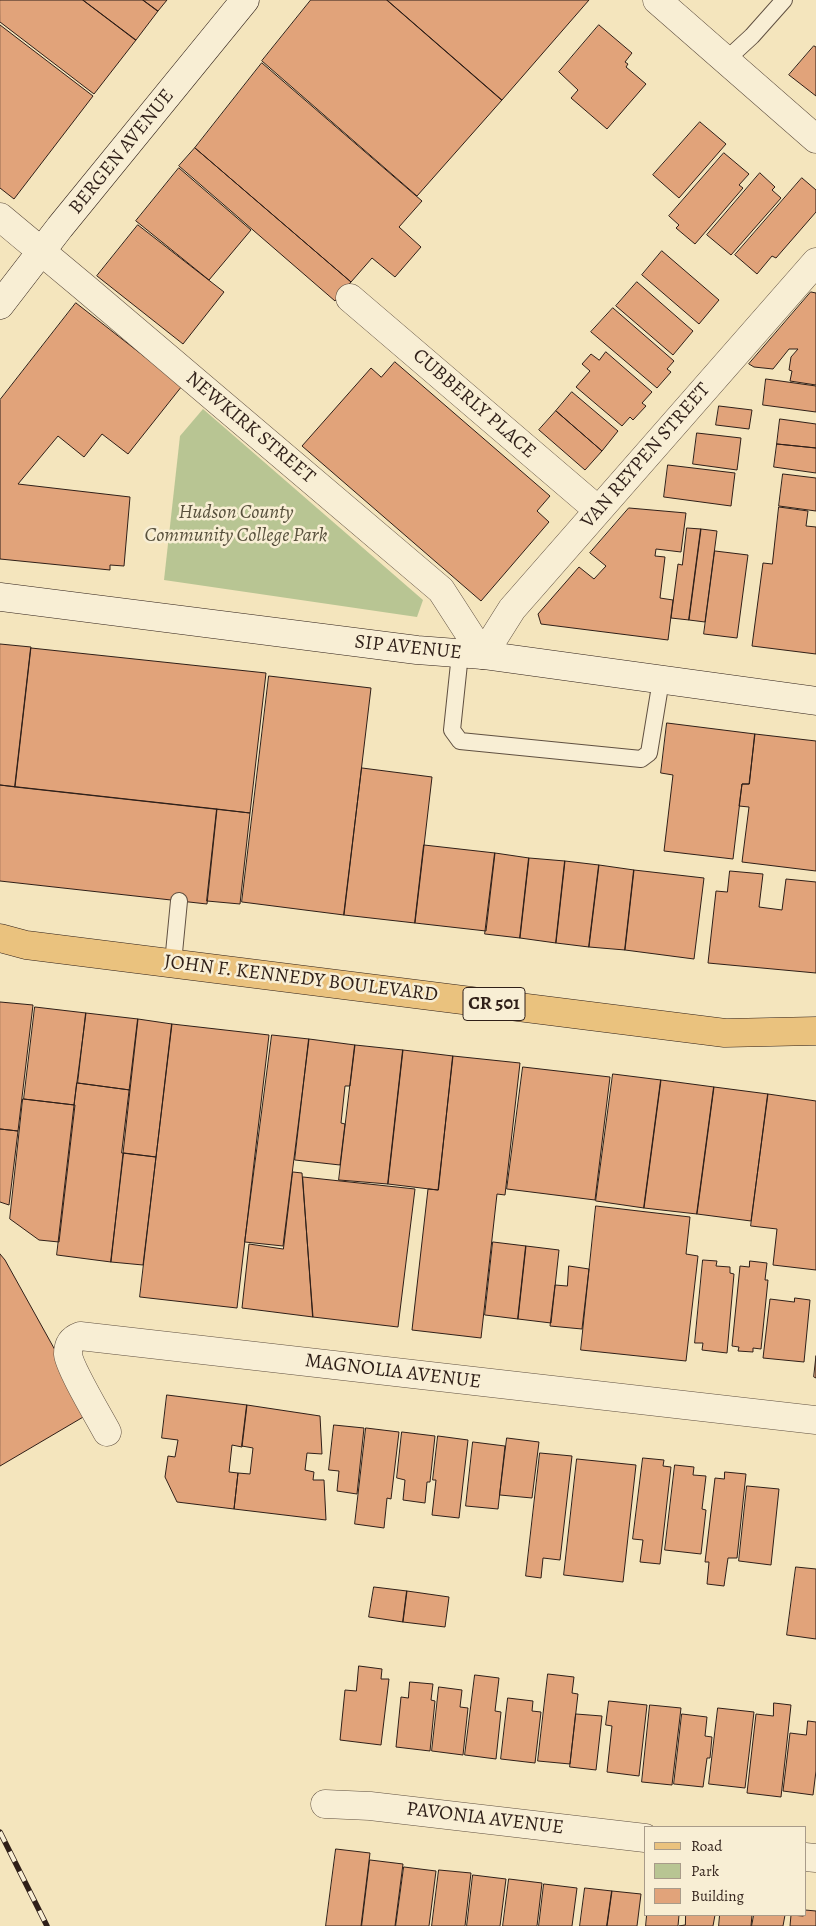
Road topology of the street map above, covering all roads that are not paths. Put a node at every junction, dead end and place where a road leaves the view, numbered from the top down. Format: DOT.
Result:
graph roads {
  1 [pos="245,0"];
  2 [pos="657,0"];
  3 [pos="784,0"];
  4 [pos="726,60"];
  5 [pos="816,139"];
  6 [pos="0,217"];
  7 [pos="42,252"];
  8 [pos="816,262"];
  9 [pos="350,298"];
  10 [pos="0,304"];
  11 [pos="598,510"];
  12 [pos="0,597"];
  13 [pos="471,655"];
  14 [pos="661,680"];
  15 [pos="816,701"];
  16 [pos="179,901"];
  17 [pos="9,943"];
  18 [pos="173,963"];
  19 [pos="816,1031"];
  20 [pos="816,1420"];
  21 [pos="107,1432"];
  22 [pos="325,1804"];
  23 [pos="644,1838"];
  1 -- 7 [label="street, BERGEN AVENUE"];
  2 -- 4 [label="street"];
  3 -- 4 [label="lane"];
  4 -- 5 [label="street"];
  6 -- 7 [label="street, NEWKIRK STREET"];
  7 -- 10 [label="street, BERGEN AVENUE"];
  7 -- 13 [label="street, NEWKIRK STREET"];
  8 -- 11 [label="street, VAN REYPEN STREET"];
  9 -- 11 [label="street, CUBBERLY PLACE"];
  11 -- 13 [label="street, VAN REYPEN STREET"];
  12 -- 13 [label="street, SIP AVENUE"];
  13 -- 14 [label="street, SIP AVENUE"];
  13 -- 14 [label="lane"];
  14 -- 15 [label="street, SIP AVENUE"];
  16 -- 18 [label="lane"];
  17 -- 18 [label="main road, JOHN F. KENNEDY BOULEVARD / CR 501"];
  18 -- 19 [label="main road, JOHN F. KENNEDY BOULEVARD / CR 501"];
  20 -- 21 [label="street, MAGNOLIA AVENUE"];
  22 -- 23 [label="street, PAVONIA AVENUE"];
}
